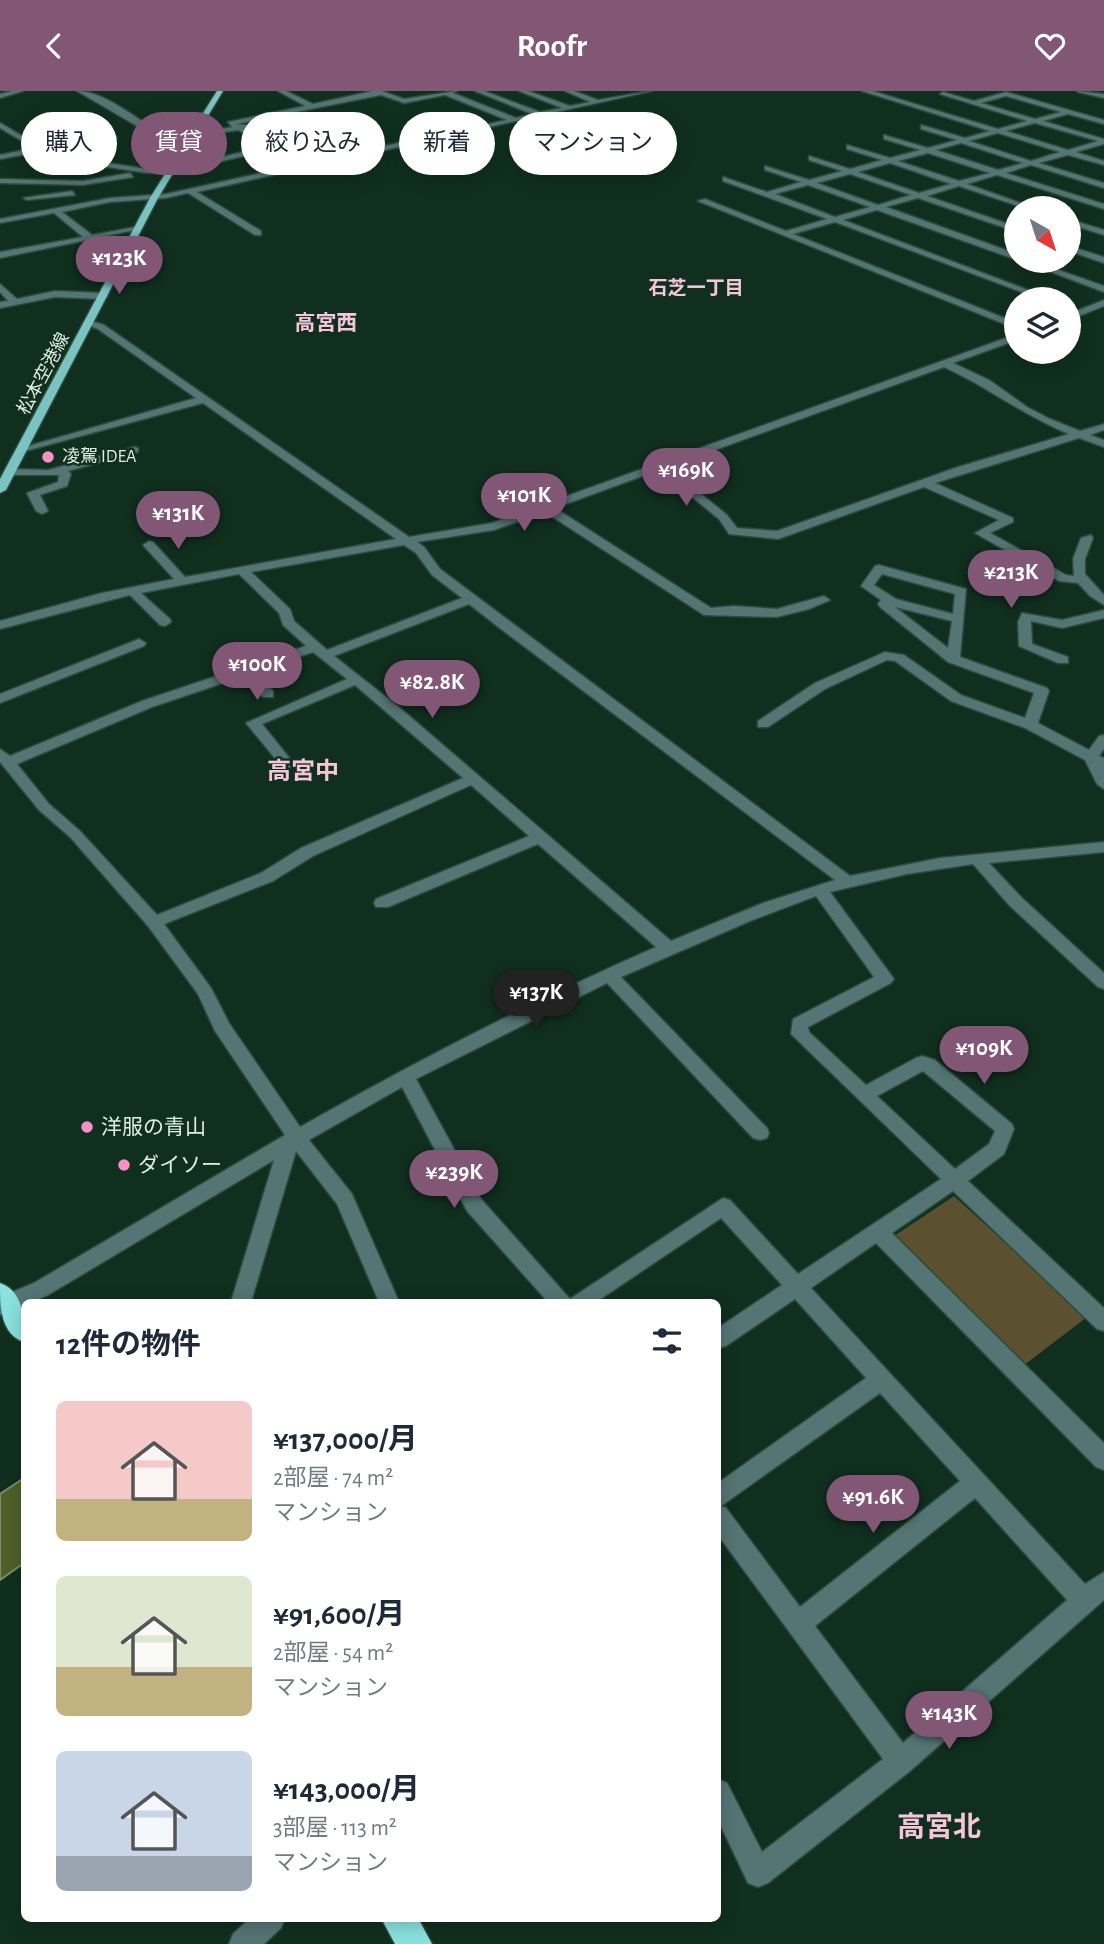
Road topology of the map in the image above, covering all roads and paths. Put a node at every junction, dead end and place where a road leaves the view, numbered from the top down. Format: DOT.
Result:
graph roads {
  1 [pos="20,91"];
  2 [pos="80,91"];
  3 [pos="220,91"];
  4 [pos="281,91"];
  5 [pos="404,91"];
  6 [pos="478,91"];
  7 [pos="522,91"];
  8 [pos="568,91"];
  9 [pos="610,91"];
  10 [pos="648,91"];
  11 [pos="865,91"];
  12 [pos="1080,91"];
  13 [pos="450,92"];
  14 [pos="880,92"];
  15 [pos="383,94"];
  16 [pos="550,94"];
  17 [pos="943,94"];
  18 [pos="0,96"];
  19 [pos="537,96"];
  20 [pos="624,96"];
  21 [pos="1104,96"];
  22 [pos="313,97"];
  23 [pos="300,99"];
  24 [pos="598,102"];
  25 [pos="974,103"];
  26 [pos="312,106"];
  27 [pos="569,108"];
  28 [pos="321,111"];
  29 [pos="207,112"];
  30 [pos="316,112"];
  31 [pos="532,112"];
  32 [pos="552,112"];
  33 [pos="1068,112"];
  34 [pos="509,117"];
  35 [pos="131,118"];
  36 [pos="509,121"];
  37 [pos="1036,121"];
  38 [pos="1104,122"];
  39 [pos="0,125"];
  40 [pos="241,127"];
  41 [pos="925,127"];
  42 [pos="236,128"];
  43 [pos="227,130"];
  44 [pos="1002,130"];
  45 [pos="241,131"];
  46 [pos="887,137"];
  47 [pos="21,139"];
  48 [pos="963,141"];
  49 [pos="1104,141"];
  50 [pos="850,147"];
  51 [pos="234,149"];
  52 [pos="385,149"];
  53 [pos="928,150"];
  54 [pos="241,152"];
  55 [pos="1069,152"];
  56 [pos="21,154"];
  57 [pos="0,157"];
  58 [pos="812,158"];
  59 [pos="890,161"];
  60 [pos="117,162"];
  61 [pos="1031,163"];
  62 [pos="1104,163"];
  63 [pos="117,168"];
  64 [pos="768,168"];
  65 [pos="126,169"];
  66 [pos="131,169"];
  67 [pos="851,171"];
  68 [pos="998,173"];
  69 [pos="131,174"];
  70 [pos="168,175"];
  71 [pos="264,175"];
  72 [pos="726,179"];
  73 [pos="0,181"];
  74 [pos="57,183"];
  75 [pos="809,183"];
  76 [pos="959,184"];
  77 [pos="1104,186"];
  78 [pos="190,191"];
  79 [pos="72,193"];
  80 [pos="767,194"];
  81 [pos="919,195"];
  82 [pos="27,198"];
  83 [pos="154,198"];
  84 [pos="1004,199"];
  85 [pos="702,201"];
  86 [pos="89,204"];
  87 [pos="879,207"];
  88 [pos="1104,207"];
  89 [pos="55,211"];
  90 [pos="835,220"];
  91 [pos="0,221"];
  92 [pos="1004,225"];
  93 [pos="1082,225"];
  94 [pos="136,229"];
  95 [pos="258,233"];
  96 [pos="1104,233"];
  97 [pos="785,234"];
  98 [pos="89,237"];
  99 [pos="0,241"];
  100 [pos="13,252"];
  101 [pos="1004,252"];
  102 [pos="1082,252"];
  103 [pos="0,255"];
  104 [pos="1104,260"];
  105 [pos="1059,273"];
  106 [pos="0,287"];
  107 [pos="1016,287"];
  108 [pos="1104,289"];
  109 [pos="103,296"];
  110 [pos="15,302"];
  111 [pos="1104,303"];
  112 [pos="0,305"];
  113 [pos="1082,312"];
  114 [pos="1004,321"];
  115 [pos="88,323"];
  116 [pos="1004,342"];
  117 [pos="944,363"];
  118 [pos="205,399"];
  119 [pos="1104,427"];
  120 [pos="1077,435"];
  121 [pos="1104,444"];
  122 [pos="135,450"];
  123 [pos="22,451"];
  124 [pos="660,466"];
  125 [pos="60,470"];
  126 [pos="10,472"];
  127 [pos="925,483"];
  128 [pos="1,487"];
  129 [pos="547,508"];
  130 [pos="42,512"];
  131 [pos="1087,538"];
  132 [pos="405,540"];
  133 [pos="149,545"];
  134 [pos="241,569"];
  135 [pos="1080,580"];
  136 [pos="182,581"];
  137 [pos="136,595"];
  138 [pos="471,599"];
  139 [pos="889,599"];
  140 [pos="824,600"];
  141 [pos="1104,601"];
  142 [pos="1104,614"];
  143 [pos="958,619"];
  144 [pos="165,622"];
  145 [pos="0,625"];
  146 [pos="139,643"];
  147 [pos="320,651"];
  148 [pos="953,659"];
  149 [pos="1063,660"];
  150 [pos="246,670"];
  151 [pos="356,680"];
  152 [pos="268,694"];
  153 [pos="0,699"];
  154 [pos="764,724"];
  155 [pos="1030,725"];
  156 [pos="1104,739"];
  157 [pos="4,757"];
  158 [pos="1097,760"];
  159 [pos="288,765"];
  160 [pos="473,779"];
  161 [pos="1104,784"];
  162 [pos="540,837"];
  163 [pos="1104,847"];
  164 [pos="978,860"];
  165 [pos="848,882"];
  166 [pos="820,890"];
  167 [pos="382,903"];
  168 [pos="154,922"];
  169 [pos="668,948"];
  170 [pos="608,974"];
  171 [pos="1104,983"];
  172 [pos="406,1077"];
  173 [pos="863,1095"];
  174 [pos="760,1133"];
  175 [pos="294,1139"];
  176 [pos="955,1180"];
  177 [pos="878,1232"];
  178 [pos="796,1287"];
  179 [pos="242,1299"];
  180 [pos="388,1299"];
  181 [pos="558,1299"];
  182 [pos="584,1299"];
  183 [pos="2,1302"];
  184 [pos="1104,1322"];
  185 [pos="21,1327"];
  186 [pos="721,1337"];
  187 [pos="881,1380"];
  188 [pos="1104,1459"];
  189 [pos="976,1482"];
  190 [pos="721,1494"];
  191 [pos="721,1520"];
  192 [pos="1104,1584"];
  193 [pos="1084,1601"];
  194 [pos="798,1624"];
  195 [pos="901,1762"];
  196 [pos="721,1798"];
  197 [pos="267,1922"];
  198 [pos="401,1922"];
  199 [pos="243,1944"];
  200 [pos="415,1944"];
  1 -- 18 [label="street"];
  2 -- 35 [label="street"];
  3 -- 29 [label="main road, 松本空港線"];
  4 -- 23 [label="street"];
  5 -- 15 [label="street"];
  6 -- 31 [label="street"];
  7 -- 19 [label="street"];
  8 -- 24 [label="street"];
  9 -- 20 [label="street"];
  10 -- 20 [label="street"];
  11 -- 14 [label="street"];
  12 -- 21 [label="street"];
  13 -- 15 [label="street"];
  13 -- 34 [label="street"];
  14 -- 44 [label="street"];
  15 -- 26 [label="street"];
  15 -- 28 [label="street"];
  16 -- 19 [label="street"];
  17 -- 25 [label="street"];
  19 -- 27 [label="street"];
  20 -- 24 [label="street"];
  22 -- 23 [label="street"];
  23 -- 26 [label="street"];
  24 -- 27 [label="street"];
  25 -- 33 [label="street"];
  25 -- 37 [label="street"];
  26 -- 28 [label="street"];
  26 -- 42 [label="street"];
  27 -- 32 [label="street"];
  28 -- 30 [label="street"];
  33 -- 37 [label="street"];
  33 -- 38 [label="street"];
  36 -- 52 [label="street"];
  37 -- 44 [label="street"];
  37 -- 49 [label="street"];
  39 -- 47 [label="street"];
  40 -- 42 [label="street"];
  41 -- 48 [label="street"];
  42 -- 43 [label="street"];
  42 -- 45 [label="street"];
  44 -- 48 [label="street"];
  44 -- 55 [label="street"];
  46 -- 53 [label="street"];
  48 -- 53 [label="street"];
  48 -- 61 [label="street"];
  49 -- 55 [label="street"];
  50 -- 59 [label="street"];
  51 -- 54 [label="street"];
  53 -- 59 [label="street"];
  53 -- 68 [label="street"];
  55 -- 61 [label="street"];
  55 -- 62 [label="street"];
  56 -- 57 [label="street"];
  58 -- 67 [label="street"];
  59 -- 67 [label="street"];
  59 -- 76 [label="street"];
  60 -- 65 [label="street"];
  61 -- 68 [label="street"];
  61 -- 77 [label="street"];
  63 -- 65 [label="street"];
  64 -- 75 [label="street"];
  65 -- 66 [label="street"];
  67 -- 75 [label="street"];
  67 -- 81 [label="street"];
  68 -- 76 [label="street"];
  68 -- 88 [label="street"];
  69 -- 74 [label="street"];
  70 -- 83 [label="main road, 松本空港線"];
  71 -- 78 [label="street"];
  72 -- 80 [label="street"];
  73 -- 74 [label="street"];
  74 -- 79 [label="street"];
  75 -- 80 [label="street"];
  75 -- 87 [label="street"];
  76 -- 81 [label="street"];
  76 -- 84 [label="street"];
  78 -- 83 [label="street"];
  78 -- 95 [label="street"];
  79 -- 82 [label="street"];
  79 -- 86 [label="street"];
  80 -- 90 [label="street"];
  81 -- 87 [label="street"];
  81 -- 92 [label="street"];
  83 -- 86 [label="street"];
  83 -- 94 [label="main road, 松本空港線"];
  85 -- 97 [label="street"];
  86 -- 89 [label="street"];
  87 -- 90 [label="street"];
  87 -- 101 [label="street"];
  89 -- 91 [label="street"];
  89 -- 98 [label="street"];
  90 -- 97 [label="street"];
  90 -- 107 [label="street"];
  93 -- 96 [label="street"];
  94 -- 98 [label="street"];
  94 -- 109 [label="main road, 松本空港線"];
  97 -- 114 [label="street"];
  98 -- 100 [label="street"];
  99 -- 100 [label="street"];
  100 -- 103 [label="street"];
  102 -- 104 [label="street"];
  105 -- 108 [label="street"];
  106 -- 110 [label="street"];
  109 -- 110 [label="street"];
  109 -- 115 [label="main road, 松本空港線"];
  110 -- 112 [label="street"];
  111 -- 113 [label="street"];
  115 -- 118 [label="street"];
  115 -- 123 [label="main road, 松本空港線"];
  116 -- 117 [label="street"];
  117 -- 120 [label="street"];
  117 -- 124 [label="street"];
  118 -- 123 [label="street"];
  118 -- 132 [label="street"];
  119 -- 120 [label="street"];
  120 -- 121 [label="street"];
  120 -- 127 [label="street"];
  122 -- 125 [label="street"];
  123 -- 126 [label="main road, 松本空港線"];
  124 -- 127 [label="street"];
  124 -- 129 [label="street"];
  125 -- 126 [label="street"];
  125 -- 130 [label="street"];
  126 -- 128 [label="main road, 松本空港線"];
  127 -- 135 [label="street"];
  129 -- 132 [label="street"];
  129 -- 140 [label="street"];
  131 -- 135 [label="street"];
  132 -- 134 [label="street"];
  132 -- 138 [label="street"];
  133 -- 136 [label="street"];
  134 -- 136 [label="street"];
  134 -- 147 [label="street"];
  135 -- 141 [label="street"];
  136 -- 145 [label="street"];
  137 -- 144 [label="street"];
  138 -- 147 [label="street"];
  138 -- 165 [label="street"];
  139 -- 143 [label="street"];
  139 -- 143 [label="street"];
  139 -- 148 [label="street"];
  142 -- 149 [label="street"];
  143 -- 148 [label="street"];
  146 -- 153 [label="street"];
  147 -- 150 [label="street"];
  147 -- 151 [label="street"];
  148 -- 155 [label="street"];
  150 -- 152 [label="street"];
  150 -- 157 [label="street"];
  151 -- 159 [label="street"];
  151 -- 160 [label="street"];
  154 -- 155 [label="street"];
  155 -- 158 [label="street"];
  156 -- 158 [label="street"];
  157 -- 168 [label="street"];
  158 -- 161 [label="street"];
  160 -- 162 [label="street"];
  160 -- 168 [label="street"];
  162 -- 167 [label="street"];
  162 -- 169 [label="street"];
  163 -- 164 [label="street"];
  164 -- 165 [label="street"];
  164 -- 171 [label="street"];
  165 -- 166 [label="street"];
  166 -- 169 [label="street"];
  166 -- 173 [label="street"];
  168 -- 175 [label="street"];
  169 -- 170 [label="street"];
  170 -- 172 [label="street"];
  170 -- 174 [label="street"];
  172 -- 175 [label="street"];
  172 -- 181 [label="street"];
  173 -- 176 [label="street"];
  173 -- 176 [label="street"];
  175 -- 179 [label="street"];
  175 -- 180 [label="street"];
  175 -- 183 [label="street"];
  176 -- 177 [label="street"];
  176 -- 184 [label="street"];
  177 -- 178 [label="street"];
  177 -- 188 [label="street"];
  178 -- 182 [label="street"];
  178 -- 186 [label="street"];
  178 -- 187 [label="street"];
  183 -- 185 [label="highway"];
  187 -- 189 [label="street"];
  187 -- 190 [label="street"];
  189 -- 193 [label="street"];
  189 -- 194 [label="street"];
  191 -- 194 [label="street"];
  192 -- 193 [label="street"];
  193 -- 195 [label="street"];
  194 -- 195 [label="street"];
  195 -- 196 [label="street"];
  197 -- 199 [label="street"];
  198 -- 200 [label="highway"];
}
